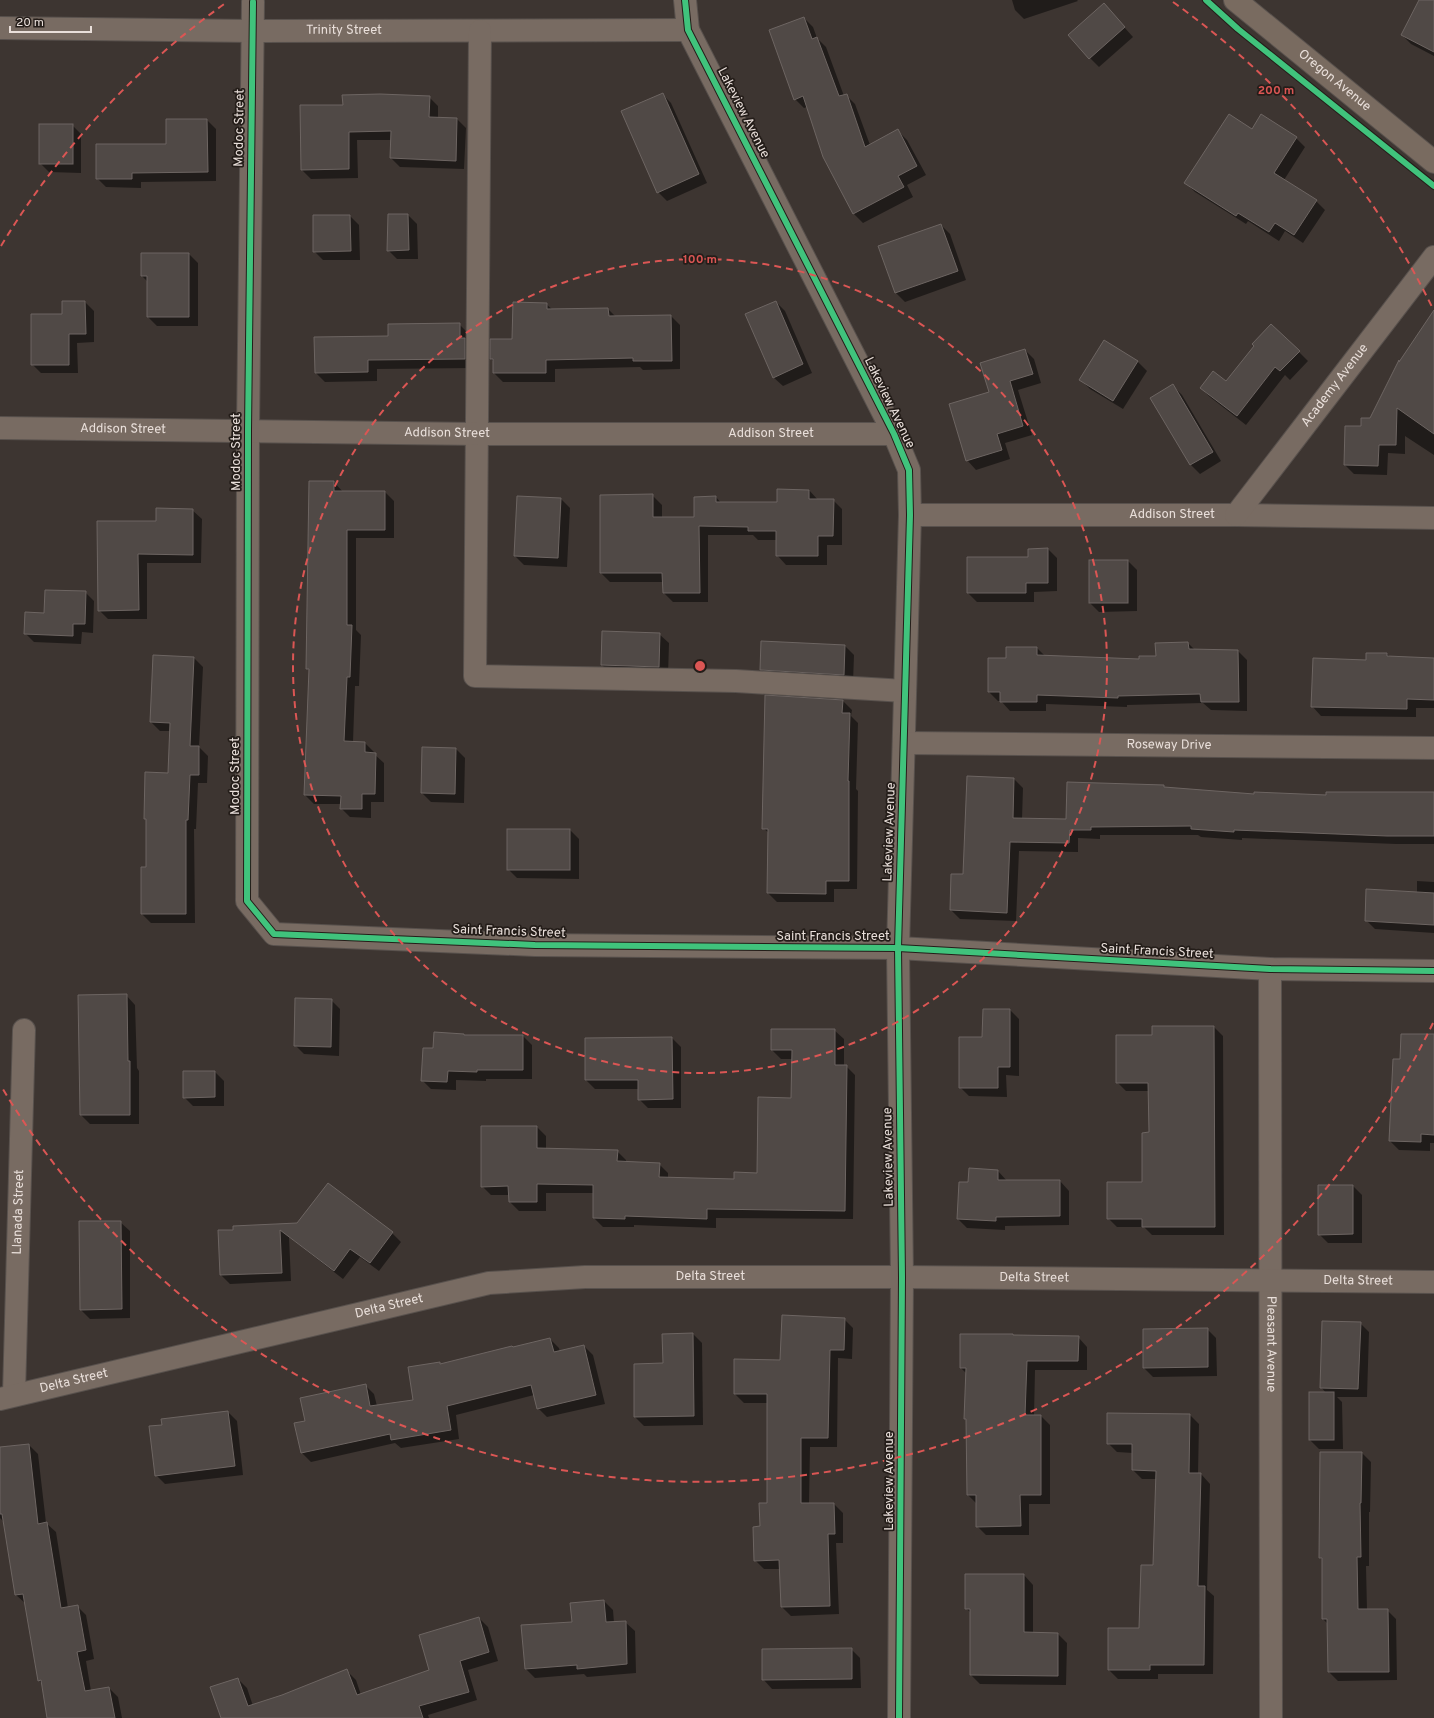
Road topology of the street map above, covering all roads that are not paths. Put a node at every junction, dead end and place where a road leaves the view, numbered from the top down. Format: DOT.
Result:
graph roads {
  1 [pos="685,0"];
  2 [pos="1235,0"];
  3 [pos="253,2"];
  4 [pos="0,28"];
  5 [pos="688,30"];
  6 [pos="252,31"];
  7 [pos="480,31"];
  8 [pos="1434,162"];
  9 [pos="1434,257"];
  10 [pos="0,428"];
  11 [pos="248,430"];
  12 [pos="478,434"];
  13 [pos="894,434"];
  14 [pos="910,515"];
  15 [pos="1236,515"];
  16 [pos="1434,518"];
  17 [pos="905,691"];
  18 [pos="904,743"];
  19 [pos="1434,748"];
  20 [pos="247,901"];
  21 [pos="898,948"];
  22 [pos="1270,969"];
  23 [pos="1434,971"];
  24 [pos="24,1030"];
  25 [pos="902,1277"];
  26 [pos="1271,1280"];
  27 [pos="1434,1282"];
  28 [pos="7,1396"];
  29 [pos="900,1718"];
  30 [pos="1271,1718"];
  1 -- 5 [label="street, Lakeview Avenue"];
  2 -- 8 [label="main road, Oregon Avenue"];
  3 -- 6 [label="street, Modoc Street"];
  4 -- 6 [label="street, Trinity Street"];
  5 -- 7 [label="street, Trinity Street"];
  5 -- 13 [label="street, Lakeview Avenue"];
  6 -- 7 [label="street, Trinity Street"];
  6 -- 11 [label="street, Modoc Street"];
  7 -- 12 [label="street"];
  9 -- 15 [label="street, Academy Avenue"];
  10 -- 11 [label="street, Addison Street"];
  11 -- 12 [label="street, Addison Street"];
  11 -- 20 [label="street, Modoc Street"];
  12 -- 13 [label="street, Addison Street"];
  12 -- 17 [label="street"];
  13 -- 14 [label="street, Lakeview Avenue"];
  14 -- 15 [label="street, Addison Street"];
  14 -- 17 [label="street, Lakeview Avenue"];
  15 -- 16 [label="street, Addison Street"];
  17 -- 18 [label="street, Lakeview Avenue"];
  18 -- 19 [label="street, Roseway Drive"];
  18 -- 21 [label="street, Lakeview Avenue"];
  20 -- 21 [label="street, Saint Francis Street"];
  21 -- 22 [label="street, Saint Francis Street"];
  21 -- 25 [label="street, Lakeview Avenue"];
  22 -- 23 [label="street, Saint Francis Street"];
  22 -- 26 [label="street, Pleasant Avenue"];
  24 -- 28 [label="street, Llanada Street"];
  25 -- 26 [label="street, Delta Street"];
  25 -- 28 [label="street, Delta Street"];
  25 -- 29 [label="street, Lakeview Avenue"];
  26 -- 27 [label="street, Delta Street"];
  26 -- 30 [label="street, Pleasant Avenue"];
}
